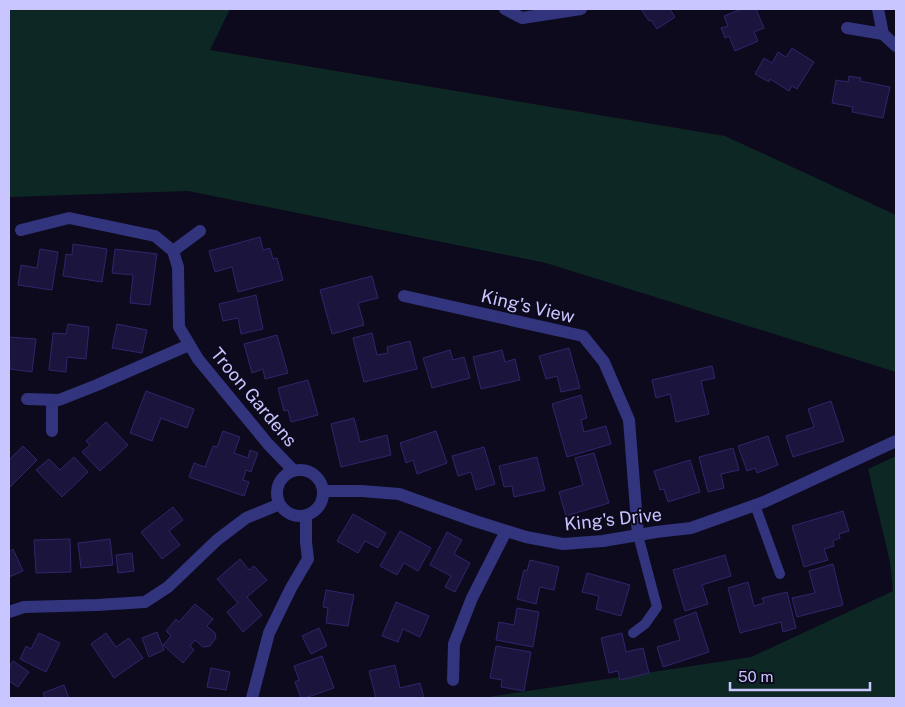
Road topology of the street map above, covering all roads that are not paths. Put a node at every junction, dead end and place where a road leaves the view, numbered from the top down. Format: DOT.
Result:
graph roads {
  1 [pos="505,9"];
  2 [pos="581,9"];
  3 [pos="878,9"];
  4 [pos="847,28"];
  5 [pos="883,34"];
  6 [pos="896,46"];
  7 [pos="21,230"];
  8 [pos="200,231"];
  9 [pos="173,251"];
  10 [pos="404,296"];
  11 [pos="190,345"];
  12 [pos="27,399"];
  13 [pos="52,400"];
  14 [pos="52,431"];
  15 [pos="896,441"];
  16 [pos="294,471"];
  17 [pos="323,491"];
  18 [pos="280,504"];
  19 [pos="755,505"];
  20 [pos="306,515"];
  21 [pos="506,531"];
  22 [pos="638,535"];
  23 [pos="780,574"];
  24 [pos="9,612"];
  25 [pos="633,633"];
  26 [pos="453,680"];
  27 [pos="252,698"];
  1 -- 2 [label="street"];
  3 -- 5 [label="street"];
  4 -- 5 [label="street"];
  5 -- 6 [label="street"];
  7 -- 9 [label="street"];
  8 -- 9 [label="street"];
  9 -- 11 [label="street, Troon Gardens"];
  10 -- 22 [label="street, King's View"];
  11 -- 13 [label="street, Troon Gardens"];
  11 -- 16 [label="street, Troon Gardens"];
  12 -- 13 [label="street, Troon Gardens"];
  13 -- 14 [label="street"];
  15 -- 19 [label="street, King's Drive"];
  16 -- 17 [label="street"];
  16 -- 18 [label="street"];
  17 -- 20 [label="street"];
  17 -- 21 [label="street, King's Drive"];
  18 -- 20 [label="street"];
  18 -- 24 [label="street"];
  19 -- 22 [label="street, King's Drive"];
  19 -- 23 [label="lane"];
  20 -- 27 [label="street"];
  21 -- 22 [label="street, King's Drive"];
  21 -- 26 [label="street"];
  22 -- 25 [label="lane"];
}
